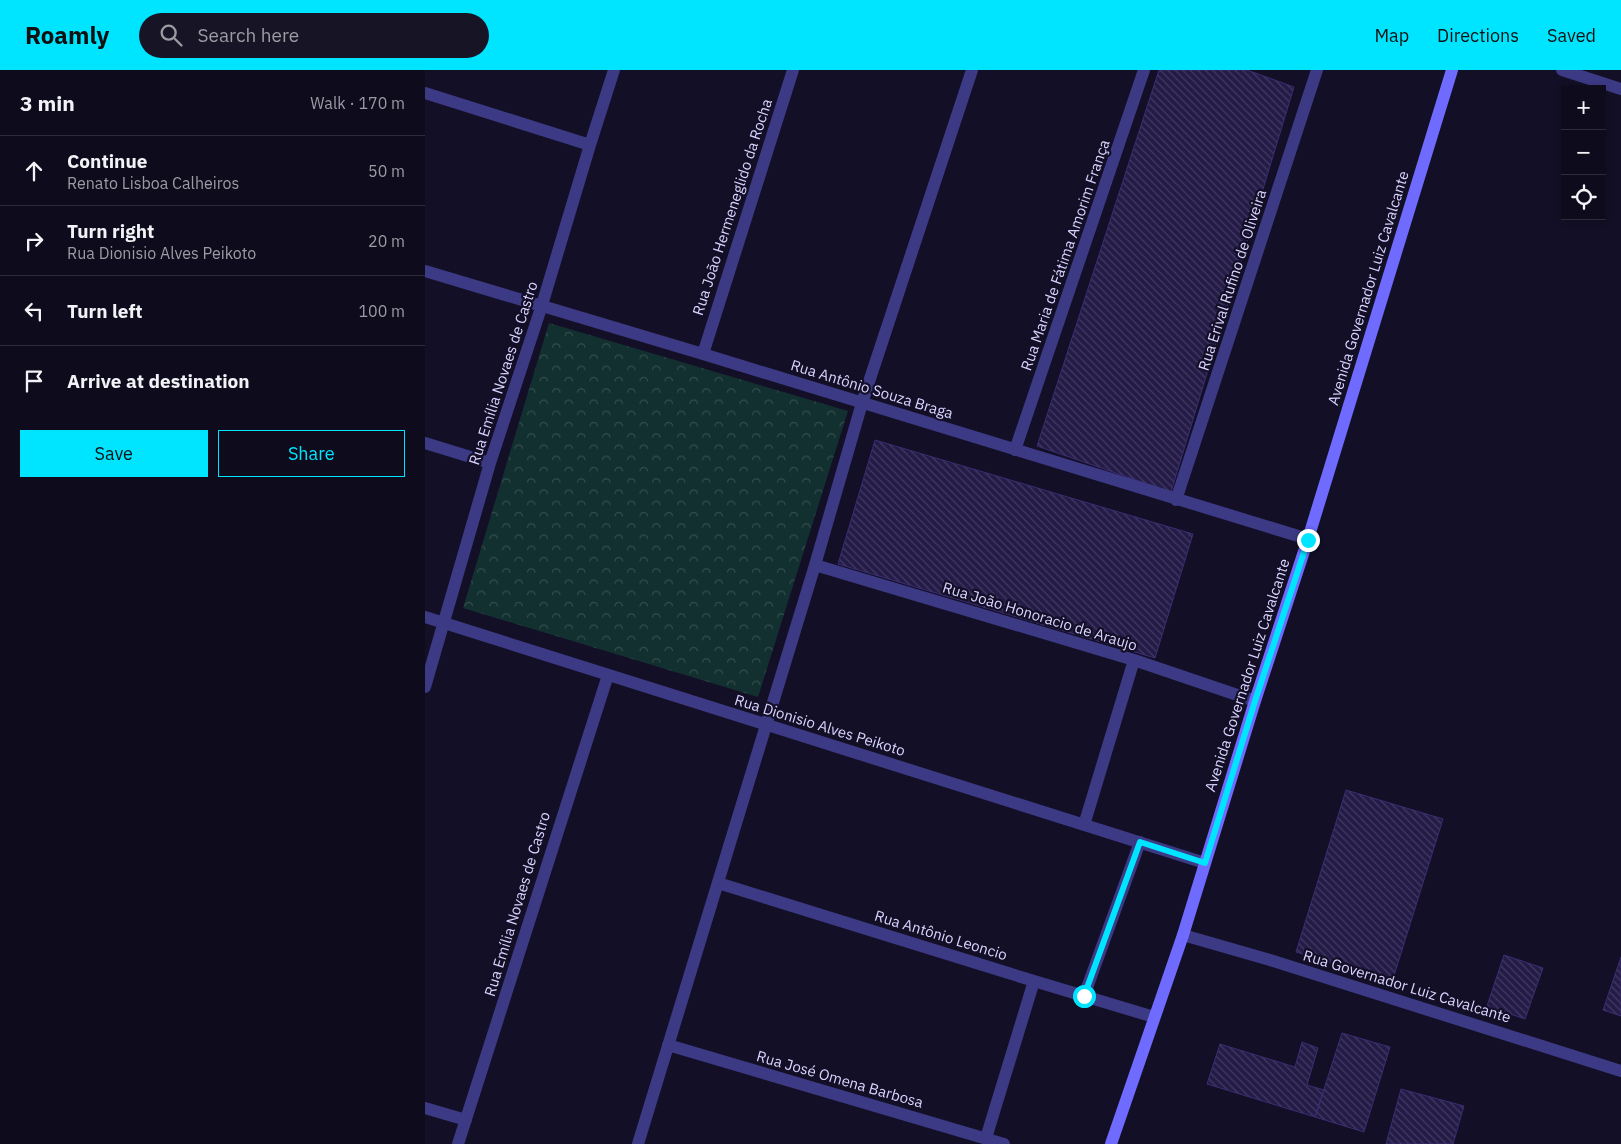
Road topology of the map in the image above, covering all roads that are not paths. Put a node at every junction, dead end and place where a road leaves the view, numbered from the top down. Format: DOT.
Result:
graph roads {
  1 [pos="615,70"];
  2 [pos="793,70"];
  3 [pos="972,70"];
  4 [pos="1144,70"];
  5 [pos="1317,70"];
  6 [pos="1452,70"];
  7 [pos="1562,70"];
  8 [pos="1621,89"];
  9 [pos="425,93"];
  10 [pos="590,145"];
  11 [pos="425,271"];
  12 [pos="542,306"];
  13 [pos="703,354"];
  14 [pos="862,403"];
  15 [pos="425,443"];
  16 [pos="1015,450"];
  17 [pos="490,463"];
  18 [pos="1176,500"];
  19 [pos="1308,540"];
  20 [pos="815,565"];
  21 [pos="425,618"];
  22 [pos="445,623"];
  23 [pos="1134,660"];
  24 [pos="608,675"];
  25 [pos="425,687"];
  26 [pos="1255,701"];
  27 [pos="765,726"];
  28 [pos="1084,825"];
  29 [pos="1140,842"];
  30 [pos="1205,863"];
  31 [pos="718,883"];
  32 [pos="1183,935"];
  33 [pos="1034,981"];
  34 [pos="1084,996"];
  35 [pos="1154,1017"];
  36 [pos="668,1045"];
  37 [pos="1621,1070"];
  38 [pos="425,1108"];
  39 [pos="466,1120"];
  40 [pos="986,1138"];
  41 [pos="458,1144"];
  42 [pos="638,1144"];
  43 [pos="1004,1144"];
  44 [pos="1111,1144"];
  1 -- 10 [label="street, Rua Emília Novaes de Castro"];
  2 -- 13 [label="street, Rua João Hermeneglido da Rocha"];
  3 -- 14 [label="street"];
  4 -- 16 [label="street, Rua Maria de Fátima Amorim França"];
  5 -- 18 [label="street, Rua Erival Rufino de Oliveira"];
  6 -- 19 [label="street, Avenida Governador Luiz Cavalcante"];
  7 -- 8 [label="street"];
  9 -- 10 [label="street"];
  10 -- 12 [label="street, Rua Emília Novaes de Castro"];
  11 -- 12 [label="street, Rua Antônio Souza Braga"];
  12 -- 13 [label="street, Rua Antônio Souza Braga"];
  12 -- 17 [label="street, Rua Emília Novaes de Castro"];
  13 -- 14 [label="street, Rua Antônio Souza Braga"];
  14 -- 16 [label="street, Rua Antônio Souza Braga"];
  14 -- 20 [label="street"];
  15 -- 17 [label="street"];
  16 -- 18 [label="street, Rua Antônio Souza Braga"];
  17 -- 22 [label="street, Rua Emília Novaes de Castro"];
  18 -- 19 [label="street, Rua Antônio Souza Braga"];
  19 -- 26 [label="street, Avenida Governador Luiz Cavalcante"];
  20 -- 23 [label="street, Rua João Honoracio de Araujo"];
  20 -- 27 [label="street"];
  21 -- 22 [label="street, Rua Dionisio Alves Peikoto"];
  22 -- 24 [label="street, Rua Dionisio Alves Peikoto"];
  22 -- 25 [label="street, Rua Emília Novaes de Castro"];
  23 -- 26 [label="street, Rua João Honoracio de Araujo"];
  23 -- 28 [label="street"];
  24 -- 27 [label="street, Rua Dionisio Alves Peikoto"];
  24 -- 39 [label="street, Rua Emília Novaes de Castro"];
  26 -- 30 [label="street, Avenida Governador Luiz Cavalcante"];
  27 -- 28 [label="street, Rua Dionisio Alves Peikoto"];
  27 -- 31 [label="street"];
  28 -- 29 [label="street, Rua Dionisio Alves Peikoto"];
  29 -- 30 [label="street, Rua Dionisio Alves Peikoto"];
  29 -- 34 [label="street"];
  30 -- 32 [label="street, Avenida Governador Luiz Cavalcante"];
  31 -- 33 [label="street, Rua Antônio Leoncio"];
  31 -- 36 [label="street"];
  32 -- 35 [label="street, Avenida Governador Luiz Cavalcante"];
  32 -- 37 [label="street, Rua Governador Luiz Cavalcante"];
  33 -- 34 [label="street, Rua Antônio Leoncio"];
  33 -- 40 [label="street"];
  34 -- 35 [label="street, Rua Antônio Leoncio"];
  35 -- 44 [label="street, Avenida Governador Luiz Cavalcante"];
  36 -- 40 [label="street, Rua José Omena Barbosa"];
  36 -- 42 [label="street"];
  38 -- 39 [label="street"];
  39 -- 41 [label="street, Rua Emília Novaes de Castro"];
  40 -- 43 [label="street, Rua José Omena Barbosa"];
}
